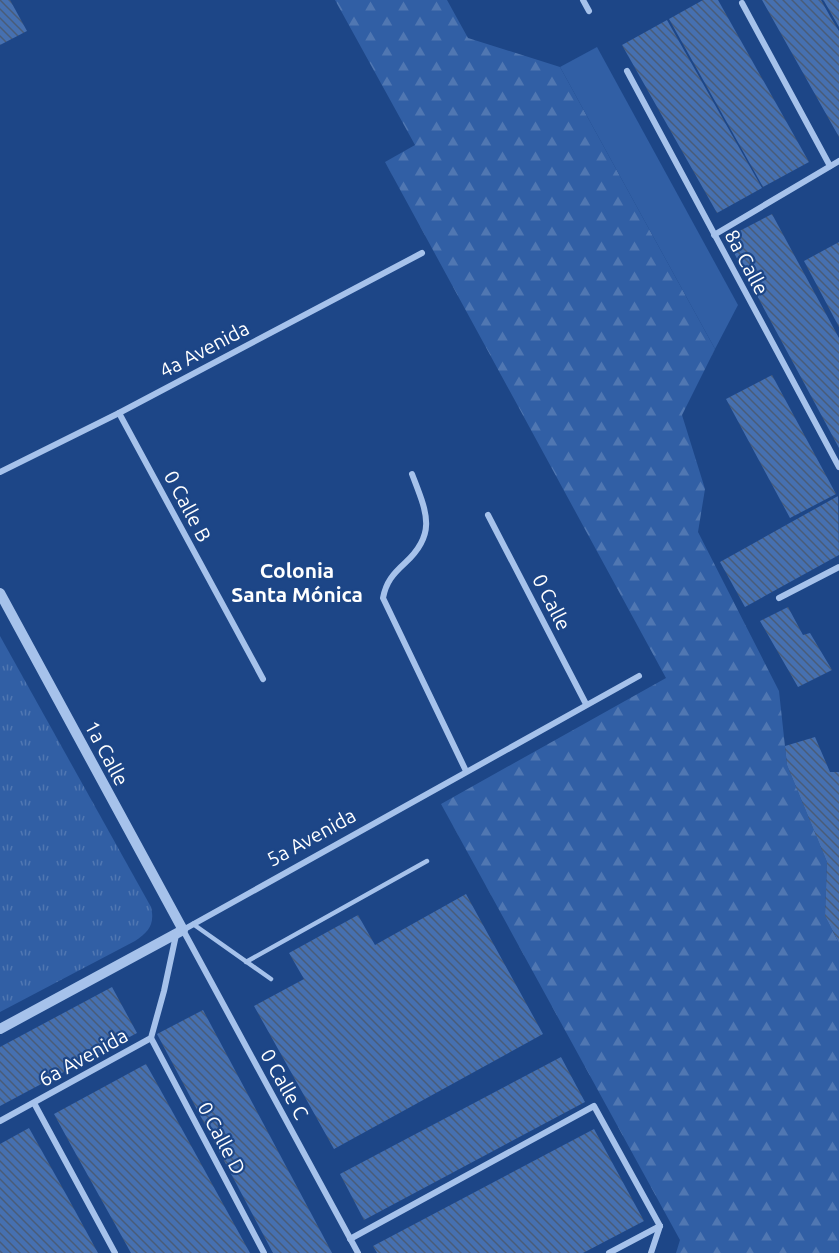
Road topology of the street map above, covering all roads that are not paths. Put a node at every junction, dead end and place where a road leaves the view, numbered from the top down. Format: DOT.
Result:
graph roads {
  1 [pos="583,0"];
  2 [pos="742,3"];
  3 [pos="589,12"];
  4 [pos="627,71"];
  5 [pos="839,161"];
  6 [pos="830,166"];
  7 [pos="714,235"];
  8 [pos="422,253"];
  9 [pos="118,412"];
  10 [pos="839,468"];
  11 [pos="0,472"];
  12 [pos="412,474"];
  13 [pos="488,515"];
  14 [pos="839,567"];
  15 [pos="0,593"];
  16 [pos="779,598"];
  17 [pos="639,676"];
  18 [pos="263,679"];
  19 [pos="586,704"];
  20 [pos="466,771"];
  21 [pos="427,861"];
  22 [pos="193,924"];
  23 [pos="179,932"];
  24 [pos="246,962"];
  25 [pos="271,979"];
  26 [pos="0,1029"];
  27 [pos="151,1038"];
  28 [pos="34,1103"];
  29 [pos="0,1121"];
  30 [pos="660,1226"];
  31 [pos="350,1239"];
  32 [pos="115,1253"];
  33 [pos="264,1253"];
  34 [pos="358,1253"];
  35 [pos="609,1253"];
  36 [pos="651,1253"];
  1 -- 3 [label="street"];
  2 -- 6 [label="street"];
  4 -- 7 [label="street, 8a Calle"];
  5 -- 6 [label="street"];
  6 -- 7 [label="street"];
  7 -- 10 [label="street, 8a Calle"];
  8 -- 9 [label="street, 4a Avenida"];
  9 -- 11 [label="street, 4a Avenida"];
  9 -- 18 [label="street, 0 Calle B"];
  12 -- 20 [label="street"];
  13 -- 19 [label="street, 0 Calle"];
  14 -- 16 [label="street"];
  15 -- 23 [label="street, 1a Calle"];
  17 -- 19 [label="street, 5a Avenida"];
  19 -- 20 [label="street, 5a Avenida"];
  20 -- 22 [label="street, 5a Avenida"];
  21 -- 24 [label="lane"];
  22 -- 23 [label="street, 5a Avenida"];
  22 -- 24 [label="lane"];
  23 -- 26 [label="street, 5a Avenida"];
  23 -- 27 [label="street, 6a Avenida"];
  23 -- 31 [label="street, 0 Calle C"];
  24 -- 25 [label="lane"];
  27 -- 28 [label="street, 6a Avenida"];
  27 -- 33 [label="street, 0 Calle D"];
  28 -- 29 [label="street, 6a Avenida"];
  28 -- 32 [label="street"];
  30 -- 31 [label="street"];
  30 -- 35 [label="street"];
  30 -- 36 [label="street"];
  31 -- 34 [label="street, 0 Calle C"];
}
